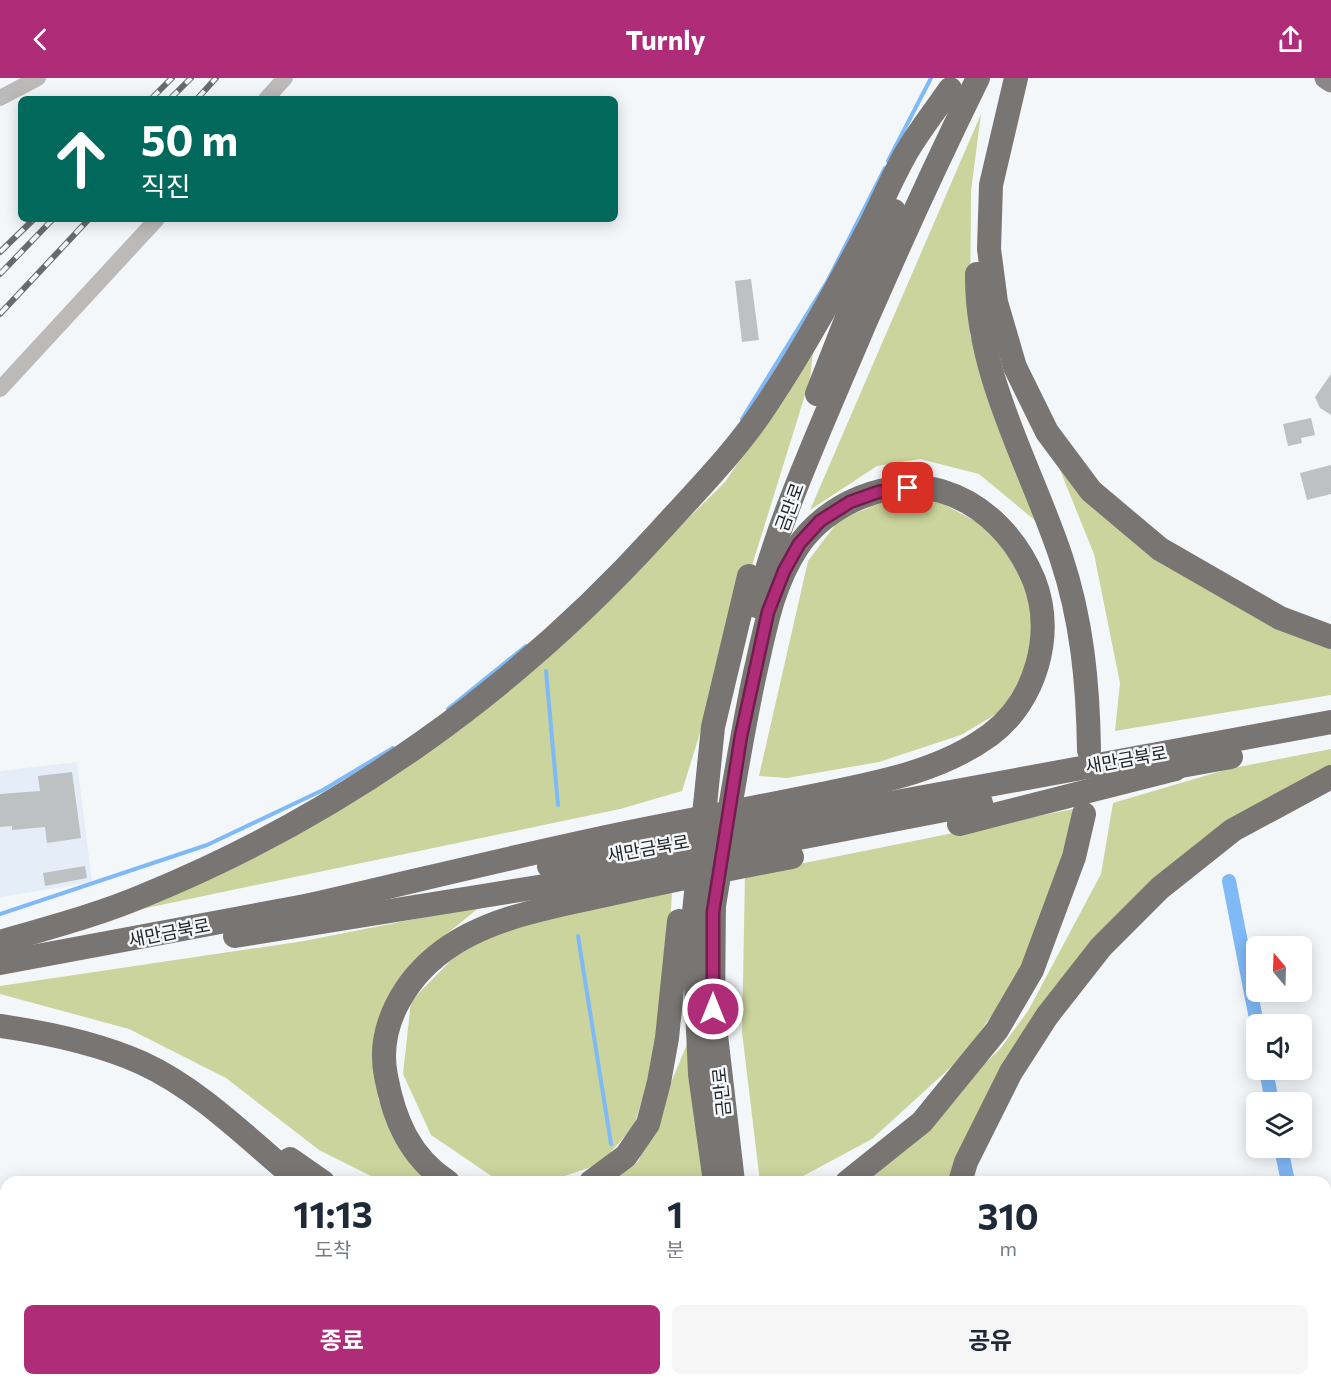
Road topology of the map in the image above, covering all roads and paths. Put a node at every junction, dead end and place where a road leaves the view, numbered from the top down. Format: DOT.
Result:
graph roads {
  1 [pos="38,78"];
  2 [pos="285,78"];
  3 [pos="978,78"];
  4 [pos="1009,78"];
  5 [pos="1016,78"];
  6 [pos="1325,78"];
  7 [pos="1331,82"];
  8 [pos="953,83"];
  9 [pos="269,96"];
  10 [pos="0,98"];
  11 [pos="154,222"];
  12 [pos="0,389"];
  13 [pos="1331,637"];
  14 [pos="728,656"];
  15 [pos="1331,722"];
  16 [pos="1331,738"];
  17 [pos="1089,750"];
  18 [pos="1331,777"];
  19 [pos="1084,814"];
  20 [pos="783,832"];
  21 [pos="643,858"];
  22 [pos="713,912"];
  23 [pos="0,942"];
  24 [pos="0,963"];
  25 [pos="0,976"];
  26 [pos="0,1026"];
  27 [pos="197,1095"];
  28 [pos="293,1176"];
  29 [pos="314,1176"];
  30 [pos="438,1176"];
  31 [pos="599,1176"];
  32 [pos="714,1176"];
  33 [pos="732,1176"];
  34 [pos="854,1176"];
  35 [pos="962,1176"];
  1 -- 10 [label="street"];
  2 -- 9 [label="street"];
  3 -- 22 [label="highway, 금만로"];
  4 -- 17 [label="highway"];
  5 -- 13 [label="highway"];
  6 -- 7 [label="main road"];
  8 -- 14 [label="highway, 금만로"];
  8 -- 23 [label="highway"];
  11 -- 12 [label="street"];
  14 -- 31 [label="highway"];
  14 -- 32 [label="highway, 금만로"];
  15 -- 20 [label="highway, 새만금북로"];
  16 -- 20 [label="highway, 새만금북로"];
  18 -- 35 [label="highway"];
  19 -- 34 [label="highway"];
  20 -- 21 [label="highway"];
  20 -- 21 [label="highway"];
  20 -- 22 [label="highway"];
  21 -- 24 [label="highway, 새만금북로"];
  21 -- 25 [label="highway, 새만금북로"];
  21 -- 30 [label="highway"];
  22 -- 33 [label="highway, 금만로"];
  26 -- 27 [label="highway"];
  27 -- 28 [label="highway"];
  27 -- 29 [label="highway"];
}
